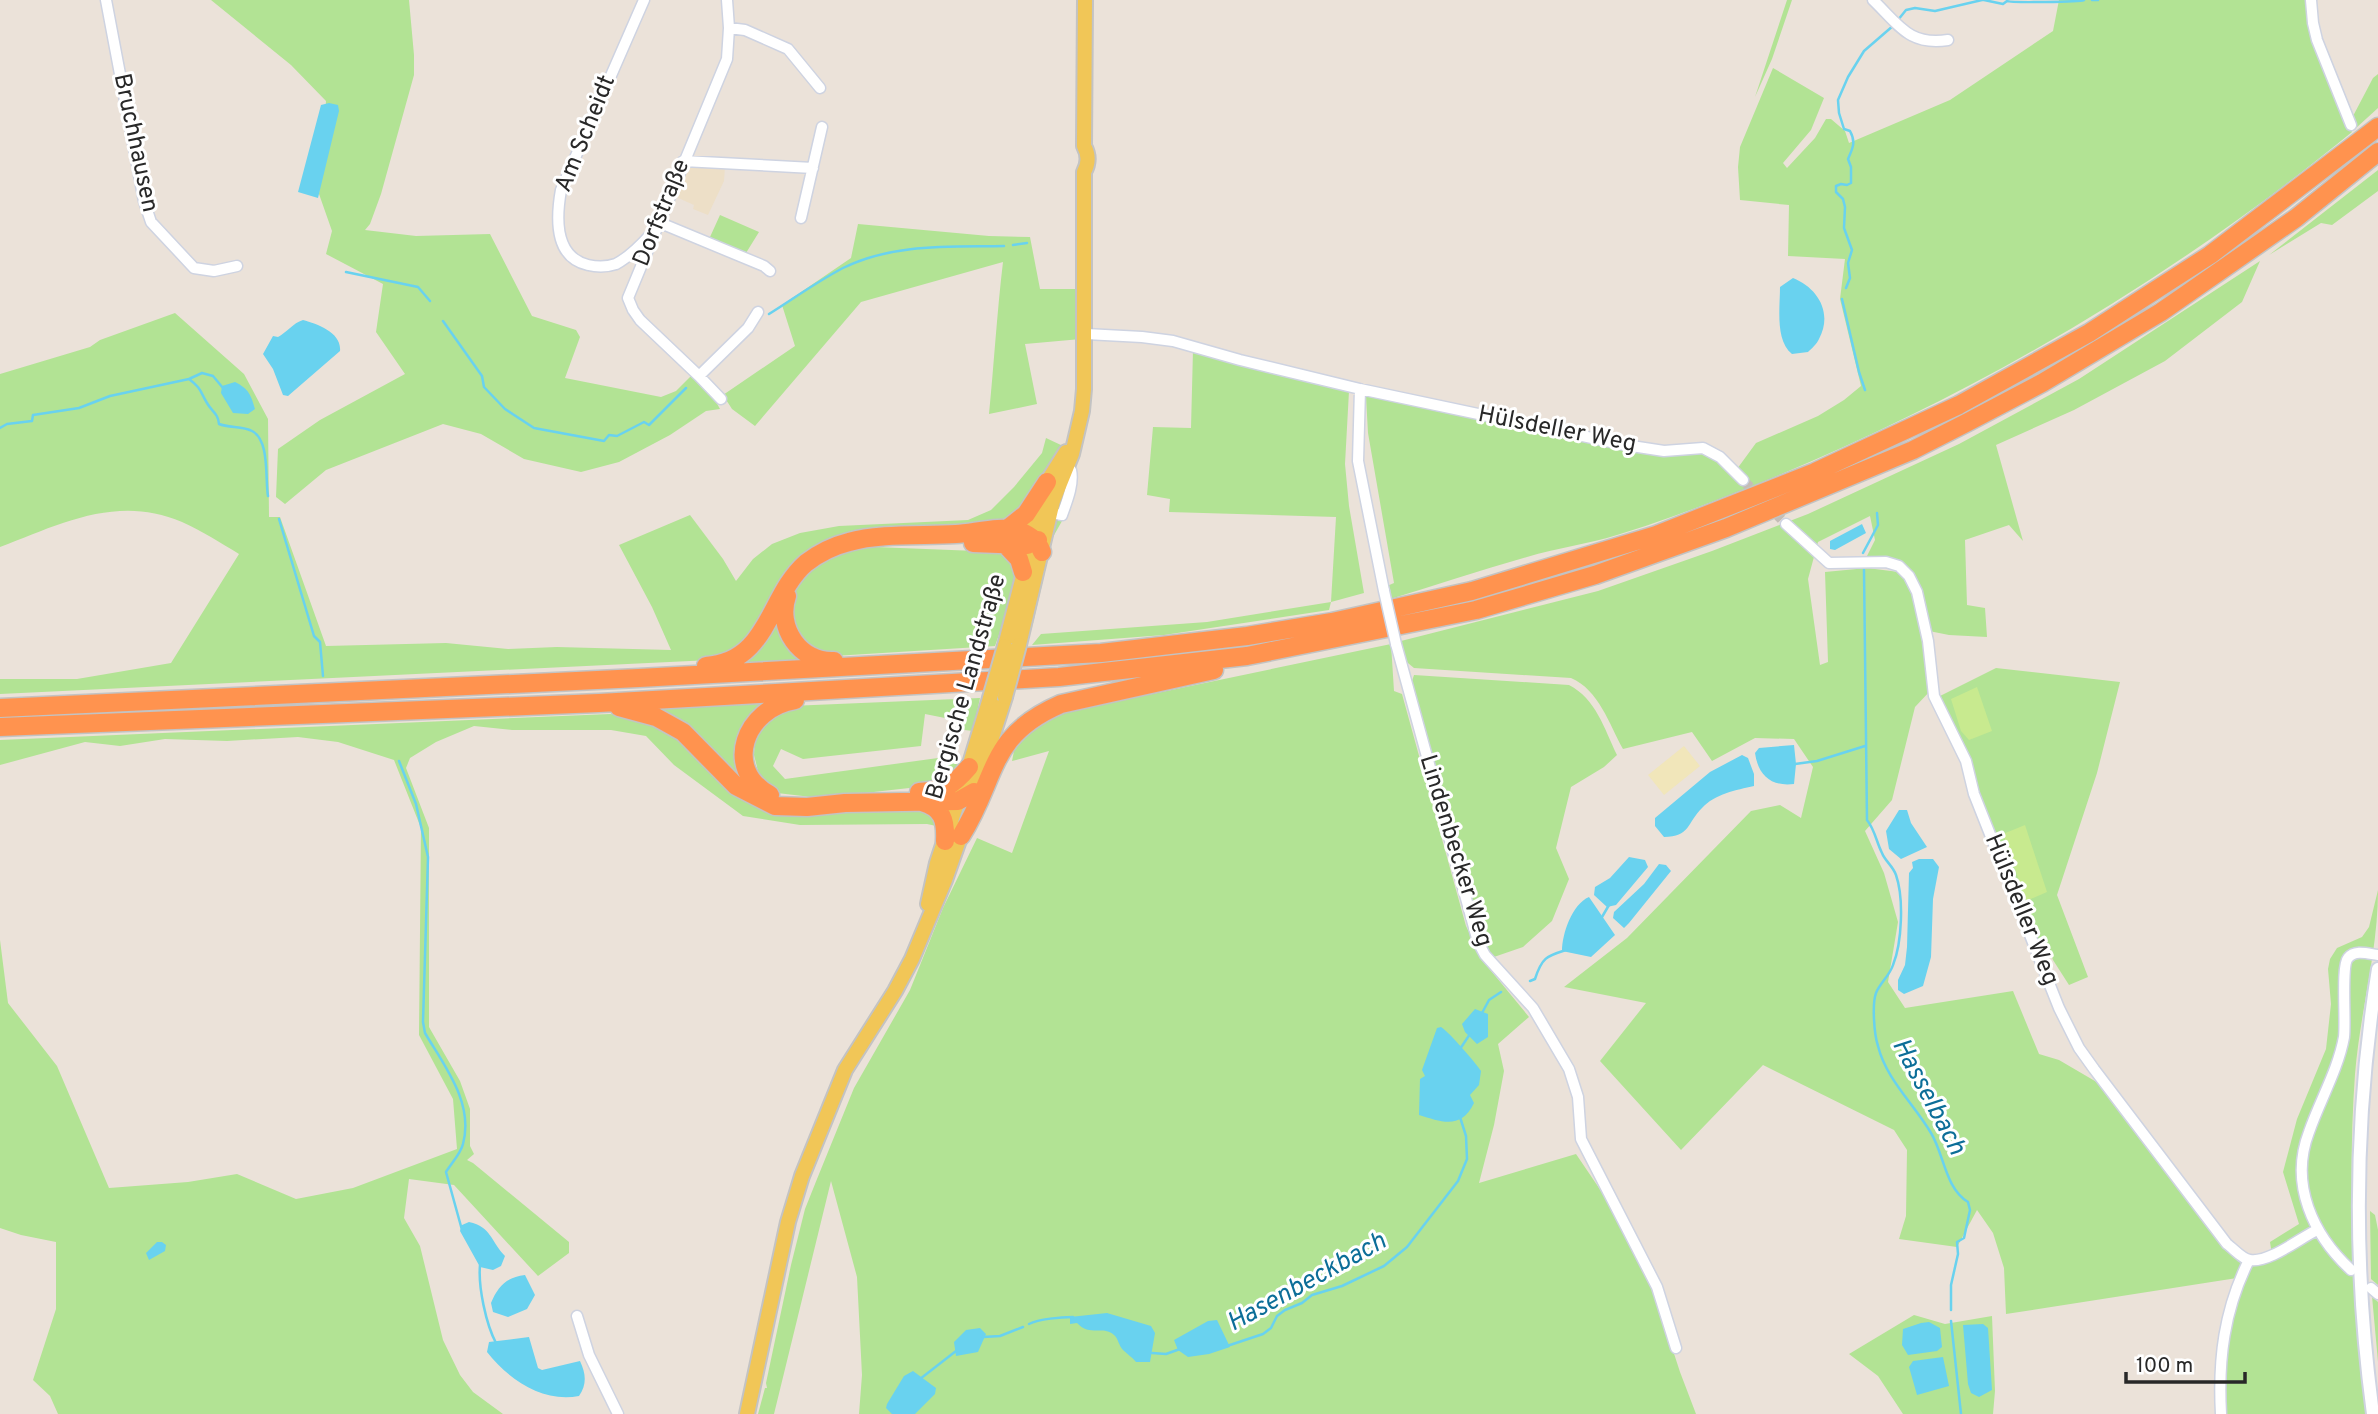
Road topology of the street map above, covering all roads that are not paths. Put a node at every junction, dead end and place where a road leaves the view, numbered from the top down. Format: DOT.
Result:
graph roads {
  1 [pos="106,0"];
  2 [pos="644,0"];
  3 [pos="727,0"];
  4 [pos="1085,0"];
  5 [pos="1873,0"];
  6 [pos="2311,0"];
  7 [pos="729,28"];
  8 [pos="1948,40"];
  9 [pos="821,88"];
  10 [pos="2351,125"];
  11 [pos="822,127"];
  12 [pos="2378,127"];
  13 [pos="2378,152"];
  14 [pos="683,161"];
  15 [pos="813,168"];
  16 [pos="801,218"];
  17 [pos="657,226"];
  18 [pos="237,266"];
  19 [pos="770,271"];
  20 [pos="758,313"];
  21 [pos="1086,334"];
  22 [pos="699,376"];
  23 [pos="1360,389"];
  24 [pos="721,399"];
  25 [pos="1053,477"];
  26 [pos="1743,480"];
  27 [pos="1050,513"];
  28 [pos="1786,524"];
  29 [pos="1006,536"];
  30 [pos="1038,541"];
  31 [pos="1023,572"];
  32 [pos="1012,645"];
  33 [pos="1247,656"];
  34 [pos="864,667"];
  35 [pos="639,678"];
  36 [pos="862,690"];
  37 [pos="599,703"];
  38 [pos="0,708"];
  39 [pos="0,727"];
  40 [pos="969,767"];
  41 [pos="974,792"];
  42 [pos="922,802"];
  43 [pos="958,802"];
  44 [pos="953,838"];
  45 [pos="2378,955"];
  46 [pos="2378,969"];
  47 [pos="2317,1230"];
  48 [pos="2249,1260"];
  49 [pos="2351,1270"];
  50 [pos="578,1316"];
  51 [pos="1676,1348"];
  52 [pos="618,1414"];
  53 [pos="747,1414"];
  54 [pos="2221,1414"];
  55 [pos="2373,1414"];
  1 -- 18 [label="street, Bruchhausen"];
  2 -- 17 [label="street, Am Scheidt"];
  3 -- 7 [label="street, Dorfstraße"];
  4 -- 21 [label="main road, Bergische Landstraße"];
  5 -- 8 [label="street"];
  6 -- 10 [label="street"];
  7 -- 9 [label="street"];
  7 -- 14 [label="street, Dorfstraße"];
  11 -- 15 [label="street"];
  12 -- 34 [label="highway"];
  13 -- 33 [label="highway"];
  14 -- 15 [label="street"];
  14 -- 17 [label="street, Dorfstraße"];
  15 -- 16 [label="street"];
  17 -- 19 [label="street"];
  17 -- 22 [label="street, Dorfstraße"];
  20 -- 22 [label="street"];
  21 -- 23 [label="street, Hülsdeller Weg"];
  21 -- 25 [label="main road, Bergische Landstraße"];
  22 -- 24 [label="street, Dorfstraße"];
  23 -- 26 [label="street, Hülsdeller Weg"];
  23 -- 51 [label="street, Lindenbecker Weg, bridge"];
  25 -- 27 [label="main road, Bergische Landstraße"];
  25 -- 27 [label="main road"];
  25 -- 29 [label="highway"];
  25 -- 30 [label="main road, Bergische Landstraße"];
  27 -- 30 [label="main road, Bergische Landstraße"];
  28 -- 48 [label="street, Hülsdeller Weg"];
  29 -- 30 [label="highway"];
  29 -- 31 [label="highway"];
  29 -- 34 [label="highway"];
  29 -- 35 [label="highway"];
  30 -- 31 [label="main road, Bergische Landstraße"];
  30 -- 32 [label="main road, Bergische Landstraße"];
  31 -- 32 [label="main road, Bergische Landstraße"];
  32 -- 40 [label="main road, Bergische Landstraße, bridge"];
  32 -- 41 [label="main road, Bergische Landstraße, bridge"];
  33 -- 36 [label="highway"];
  33 -- 44 [label="highway"];
  34 -- 35 [label="highway"];
  35 -- 38 [label="highway"];
  36 -- 37 [label="highway"];
  36 -- 40 [label="highway"];
  37 -- 39 [label="highway"];
  37 -- 42 [label="highway"];
  40 -- 43 [label="main road, Bergische Landstraße"];
  41 -- 43 [label="highway"];
  41 -- 44 [label="main road, Bergische Landstraße"];
  42 -- 43 [label="highway"];
  42 -- 44 [label="highway"];
  43 -- 44 [label="main road, Bergische Landstraße"];
  44 -- 53 [label="main road, Bergische Landstraße"];
  45 -- 47 [label="street"];
  46 -- 55 [label="main road"];
  47 -- 48 [label="street"];
  47 -- 49 [label="street"];
  48 -- 54 [label="street"];
  50 -- 52 [label="street"];
}
